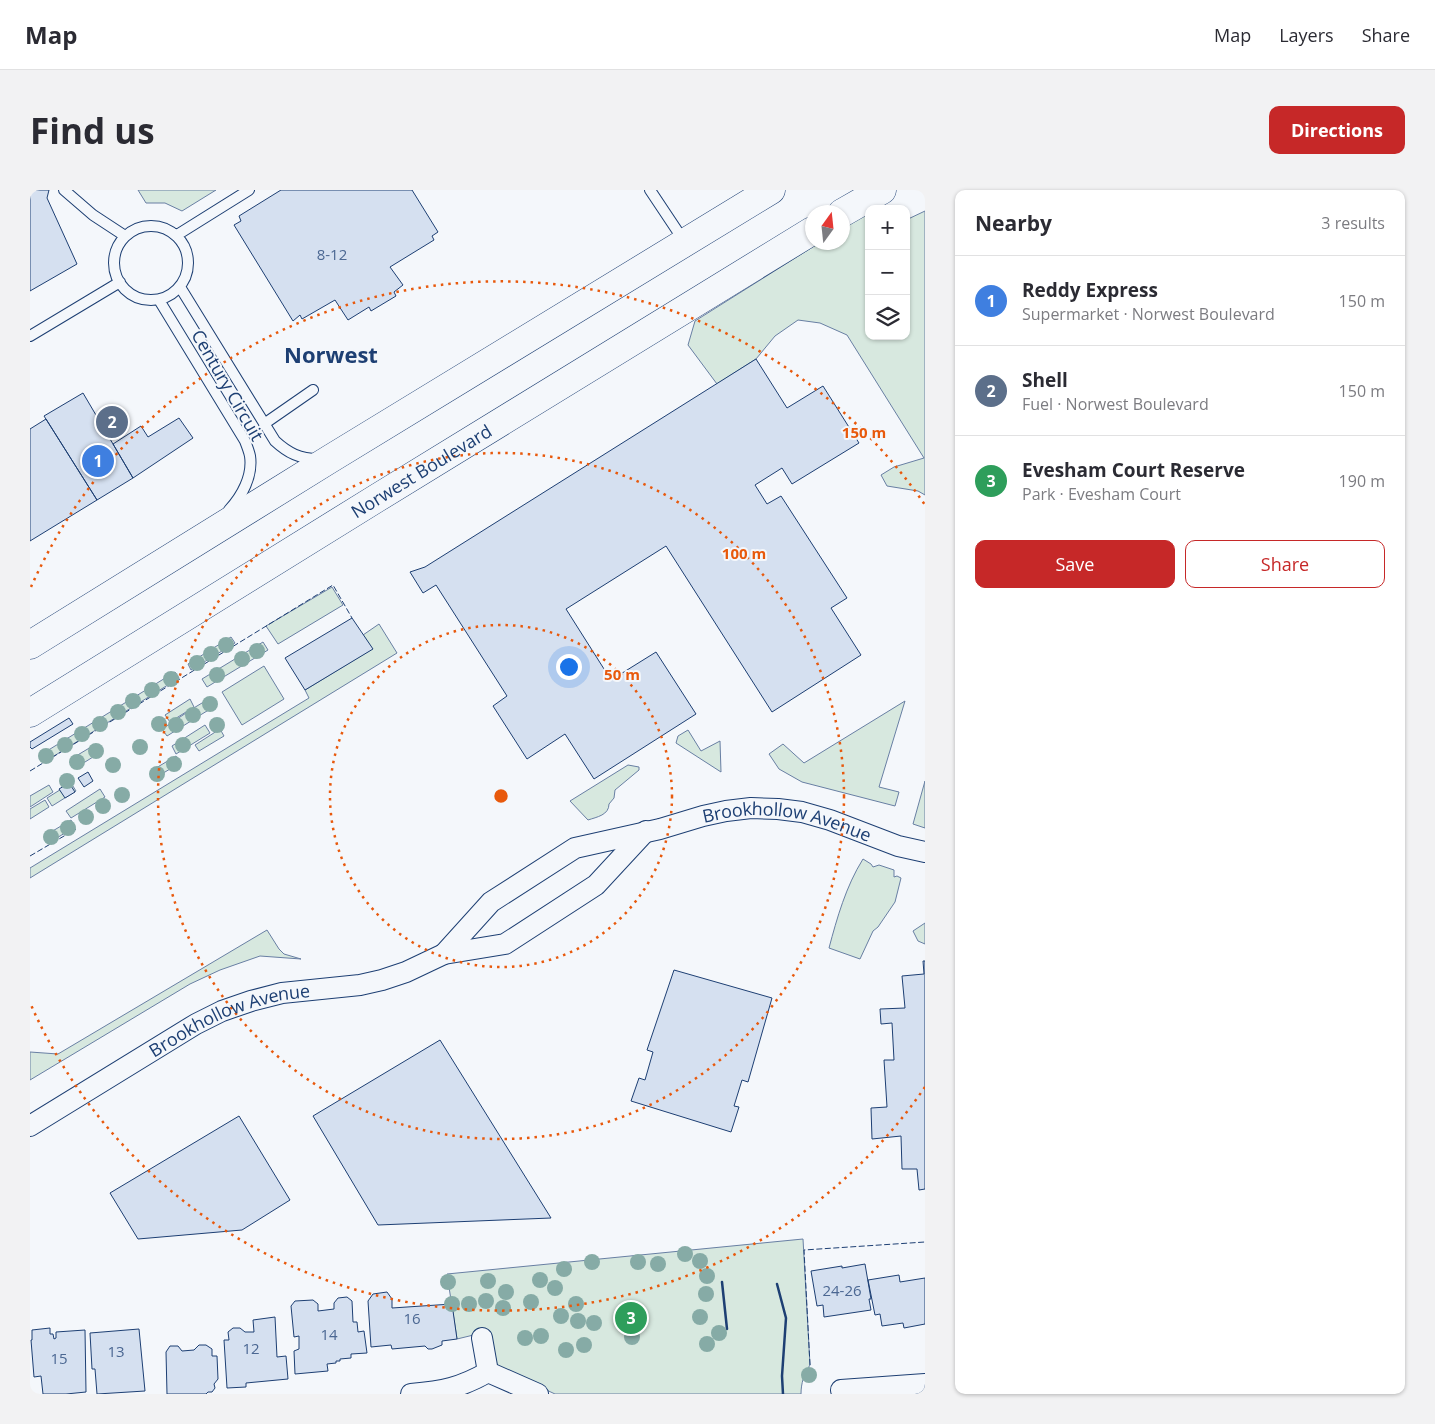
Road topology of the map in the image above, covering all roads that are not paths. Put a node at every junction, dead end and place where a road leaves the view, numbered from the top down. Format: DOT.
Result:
graph roads {
  1 [pos="64,190"];
  2 [pos="249,190"];
  3 [pos="650,190"];
  4 [pos="771,190"];
  5 [pos="882,190"];
  6 [pos="850,208"];
  7 [pos="805,235"];
  8 [pos="125,236"];
  9 [pos="176,236"];
  10 [pos="685,242"];
  11 [pos="120,282"];
  12 [pos="180,287"];
  13 [pos="159,300"];
  14 [pos="30,336"];
  15 [pos="313,390"];
  16 [pos="264,424"];
  17 [pos="330,459"];
  18 [pos="205,537"];
  19 [pos="30,645"];
  20 [pos="30,713"];
  21 [pos="646,831"];
  22 [pos="925,852"];
  23 [pos="444,954"];
  24 [pos="30,1126"];
  25 [pos="482,1338"];
  26 [pos="488,1372"];
  27 [pos="925,1384"];
  28 [pos="841,1390"];
  29 [pos="411,1394"];
  30 [pos="538,1394"];
  1 -- 8 [label="lane"];
  2 -- 9 [label="lane"];
  3 -- 10 [label="lane"];
  4 -- 10 [label="main road"];
  5 -- 6 [label="main road"];
  7 -- 20 [label="main road, Norwest Boulevard"];
  8 -- 9 [label="lane"];
  8 -- 11 [label="lane"];
  9 -- 12 [label="lane"];
  10 -- 17 [label="main road"];
  11 -- 13 [label="lane"];
  11 -- 14 [label="lane"];
  12 -- 13 [label="lane"];
  12 -- 16 [label="lane, Century Circuit"];
  13 -- 18 [label="lane, Century Circuit"];
  15 -- 16 [label="lane"];
  16 -- 17 [label="lane, Century Circuit"];
  17 -- 18 [label="main road"];
  18 -- 19 [label="main road"];
  21 -- 22 [label="street, Brookhollow Avenue"];
  21 -- 23 [label="street, Brookhollow Avenue"];
  21 -- 23 [label="street, Brookhollow Avenue"];
  23 -- 24 [label="street, Brookhollow Avenue"];
  25 -- 26 [label="street"];
  26 -- 29 [label="street"];
  26 -- 30 [label="street"];
  27 -- 28 [label="street"];
}
